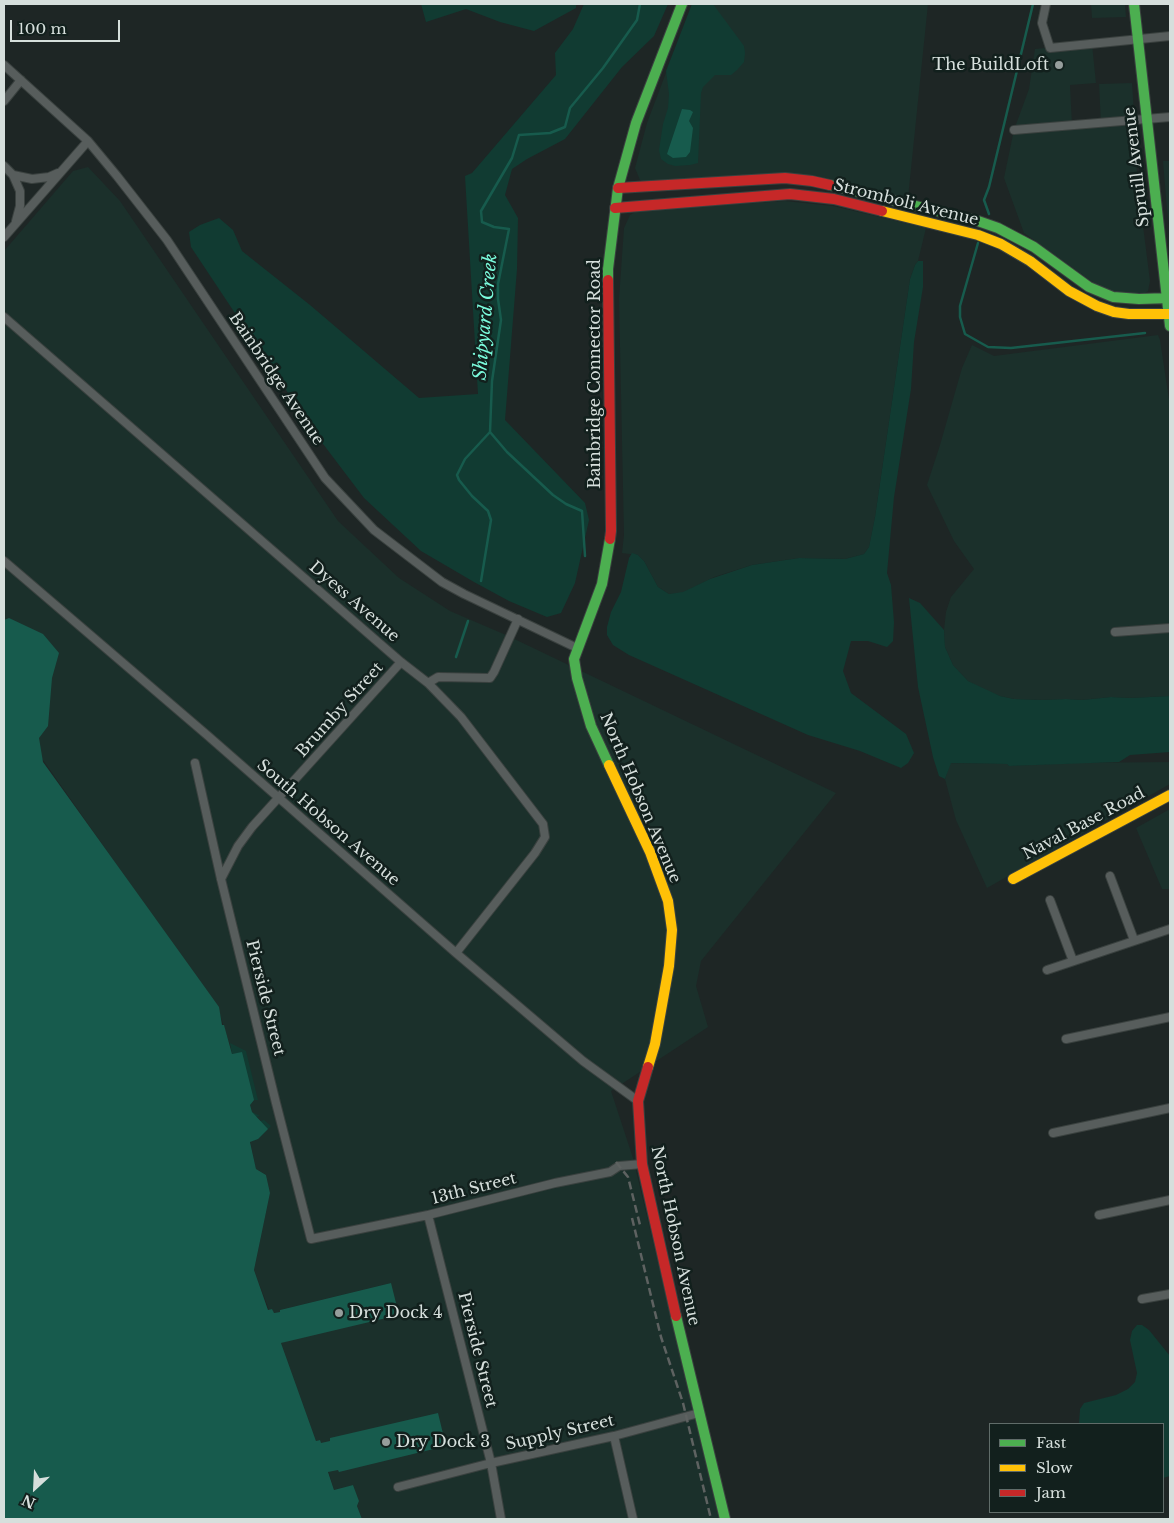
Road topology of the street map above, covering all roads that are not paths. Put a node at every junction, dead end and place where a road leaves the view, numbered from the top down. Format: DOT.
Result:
graph roads {
  1 [pos="682,4"];
  2 [pos="1046,4"];
  3 [pos="1134,4"];
  4 [pos="1170,36"];
  5 [pos="1137,40"];
  6 [pos="4,65"];
  7 [pos="21,80"];
  8 [pos="4,101"];
  9 [pos="1170,117"];
  10 [pos="1146,119"];
  11 [pos="1014,130"];
  12 [pos="88,140"];
  13 [pos="4,166"];
  14 [pos="60,173"];
  15 [pos="13,175"];
  16 [pos="618,188"];
  17 [pos="615,208"];
  18 [pos="15,223"];
  19 [pos="4,237"];
  20 [pos="1169,298"];
  21 [pos="1169,314"];
  22 [pos="4,316"];
  23 [pos="1170,326"];
  24 [pos="4,561"];
  25 [pos="518,619"];
  26 [pos="1170,628"];
  27 [pos="1115,632"];
  28 [pos="577,648"];
  29 [pos="401,662"];
  30 [pos="428,683"];
  31 [pos="195,763"];
  32 [pos="1170,795"];
  33 [pos="279,798"];
  34 [pos="1110,876"];
  35 [pos="221,879"];
  36 [pos="1013,879"];
  37 [pos="1050,900"];
  38 [pos="1170,929"];
  39 [pos="1134,940"];
  40 [pos="456,953"];
  41 [pos="1073,961"];
  42 [pos="1047,970"];
  43 [pos="1170,1017"];
  44 [pos="1066,1039"];
  45 [pos="638,1101"];
  46 [pos="1170,1108"];
  47 [pos="1053,1133"];
  48 [pos="642,1164"];
  49 [pos="1170,1200"];
  50 [pos="428,1215"];
  51 [pos="1099,1215"];
  52 [pos="311,1239"];
  53 [pos="1170,1294"];
  54 [pos="1142,1299"];
  55 [pos="699,1413"];
  56 [pos="614,1436"];
  57 [pos="492,1463"];
  58 [pos="398,1487"];
  59 [pos="501,1519"];
  60 [pos="633,1519"];
  61 [pos="725,1519"];
  1 -- 16 [label="street, Bainbridge Connector Road"];
  2 -- 5 [label="street"];
  3 -- 5 [label="street, Spruill Avenue"];
  4 -- 5 [label="street"];
  5 -- 10 [label="street, Spruill Avenue"];
  6 -- 7 [label="street, Bainbridge Avenue"];
  7 -- 8 [label="street"];
  7 -- 12 [label="street, Bainbridge Avenue"];
  9 -- 10 [label="street"];
  10 -- 11 [label="street"];
  10 -- 20 [label="street, Spruill Avenue"];
  12 -- 14 [label="street"];
  12 -- 25 [label="street, Bainbridge Avenue"];
  13 -- 15 [label="street"];
  14 -- 15 [label="street"];
  14 -- 18 [label="street"];
  15 -- 18 [label="street"];
  16 -- 17 [label="street, Bainbridge Connector Road"];
  16 -- 20 [label="street, Stromboli Avenue"];
  17 -- 21 [label="street, Stromboli Avenue"];
  17 -- 28 [label="street, Bainbridge Connector Road"];
  18 -- 19 [label="street"];
  20 -- 21 [label="street, Spruill Avenue"];
  21 -- 23 [label="street, Spruill Avenue"];
  22 -- 29 [label="street, Dyess Avenue"];
  24 -- 33 [label="street, South Hobson Avenue"];
  25 -- 28 [label="street, Bainbridge Avenue"];
  25 -- 30 [label="street"];
  26 -- 27 [label="street"];
  28 -- 45 [label="street, North Hobson Avenue"];
  29 -- 30 [label="street, Dyess Avenue"];
  29 -- 33 [label="street, Brumby Street"];
  30 -- 40 [label="street, Dyess Avenue"];
  31 -- 35 [label="street, Pierside Street"];
  32 -- 36 [label="street, Naval Base Road"];
  33 -- 35 [label="street, Brumby Street"];
  33 -- 40 [label="street, South Hobson Avenue"];
  34 -- 39 [label="street"];
  35 -- 52 [label="street, Pierside Street"];
  37 -- 41 [label="street"];
  38 -- 39 [label="street"];
  39 -- 41 [label="street"];
  40 -- 45 [label="street, South Hobson Avenue"];
  41 -- 42 [label="street"];
  43 -- 44 [label="street"];
  45 -- 48 [label="street, North Hobson Avenue"];
  46 -- 47 [label="street"];
  48 -- 50 [label="street, 13th Street"];
  48 -- 55 [label="street, North Hobson Avenue"];
  49 -- 51 [label="street"];
  50 -- 52 [label="street, 13th Street"];
  50 -- 57 [label="street, Pierside Street"];
  53 -- 54 [label="street"];
  55 -- 56 [label="street, Supply Street"];
  55 -- 61 [label="street, North Hobson Avenue"];
  56 -- 57 [label="street, Supply Street"];
  56 -- 60 [label="street"];
  57 -- 58 [label="street, Supply Street"];
  57 -- 59 [label="street, Pierside Street"];
}
